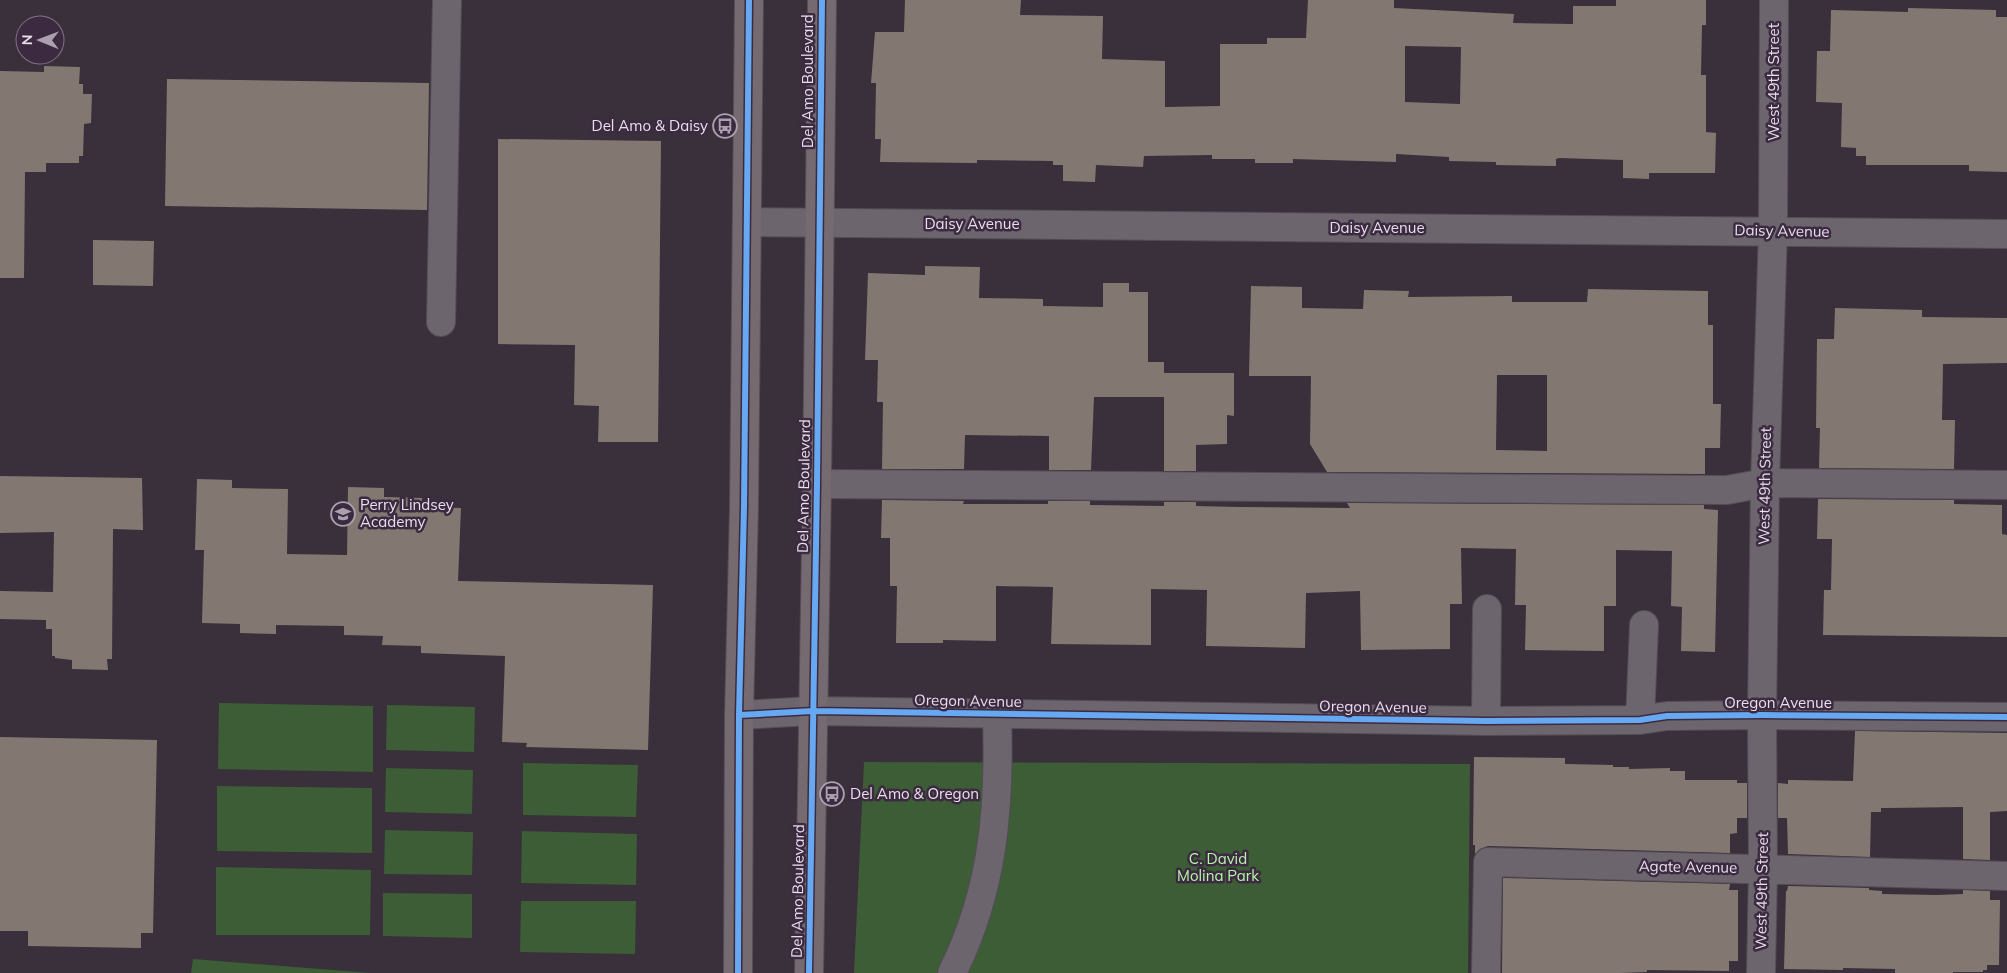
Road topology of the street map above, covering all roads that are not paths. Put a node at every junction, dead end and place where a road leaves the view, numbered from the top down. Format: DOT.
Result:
graph roads {
  1 [pos="447,0"];
  2 [pos="749,0"];
  3 [pos="822,0"];
  4 [pos="1774,0"];
  5 [pos="747,222"];
  6 [pos="820,223"];
  7 [pos="1773,230"];
  8 [pos="2007,234"];
  9 [pos="441,322"];
  10 [pos="1765,483"];
  11 [pos="817,484"];
  12 [pos="2007,485"];
  13 [pos="1486,609"];
  14 [pos="1644,626"];
  15 [pos="813,711"];
  16 [pos="997,714"];
  17 [pos="738,715"];
  18 [pos="1762,715"];
  19 [pos="2007,717"];
  20 [pos="1640,720"];
  21 [pos="1486,721"];
  22 [pos="1763,869"];
  23 [pos="2007,876"];
  24 [pos="738,973"];
  25 [pos="809,973"];
  26 [pos="952,973"];
  27 [pos="1486,973"];
  28 [pos="1761,973"];
  1 -- 9 [label="street"];
  2 -- 5 [label="main road"];
  3 -- 6 [label="main road, Del Amo Boulevard"];
  4 -- 7 [label="street, West 49th Street"];
  5 -- 6 [label="street, Daisy Avenue"];
  5 -- 17 [label="main road"];
  6 -- 7 [label="street, Daisy Avenue"];
  6 -- 11 [label="main road, Del Amo Boulevard"];
  7 -- 8 [label="street, Daisy Avenue"];
  7 -- 10 [label="street, West 49th Street"];
  10 -- 11 [label="street"];
  10 -- 12 [label="street"];
  10 -- 18 [label="street, West 49th Street"];
  11 -- 15 [label="main road, Del Amo Boulevard"];
  13 -- 21 [label="street"];
  14 -- 20 [label="street"];
  15 -- 16 [label="street, Oregon Avenue"];
  15 -- 17 [label="street, Oregon Avenue"];
  15 -- 25 [label="main road, Del Amo Boulevard"];
  16 -- 21 [label="street, Oregon Avenue"];
  16 -- 26 [label="street"];
  17 -- 24 [label="main road"];
  18 -- 19 [label="street, Oregon Avenue"];
  18 -- 20 [label="street, Oregon Avenue"];
  18 -- 22 [label="street, West 49th Street"];
  20 -- 21 [label="street, Oregon Avenue"];
  22 -- 23 [label="street, Agate Avenue"];
  22 -- 27 [label="street, Agate Avenue"];
  22 -- 28 [label="street, West 49th Street"];
}
